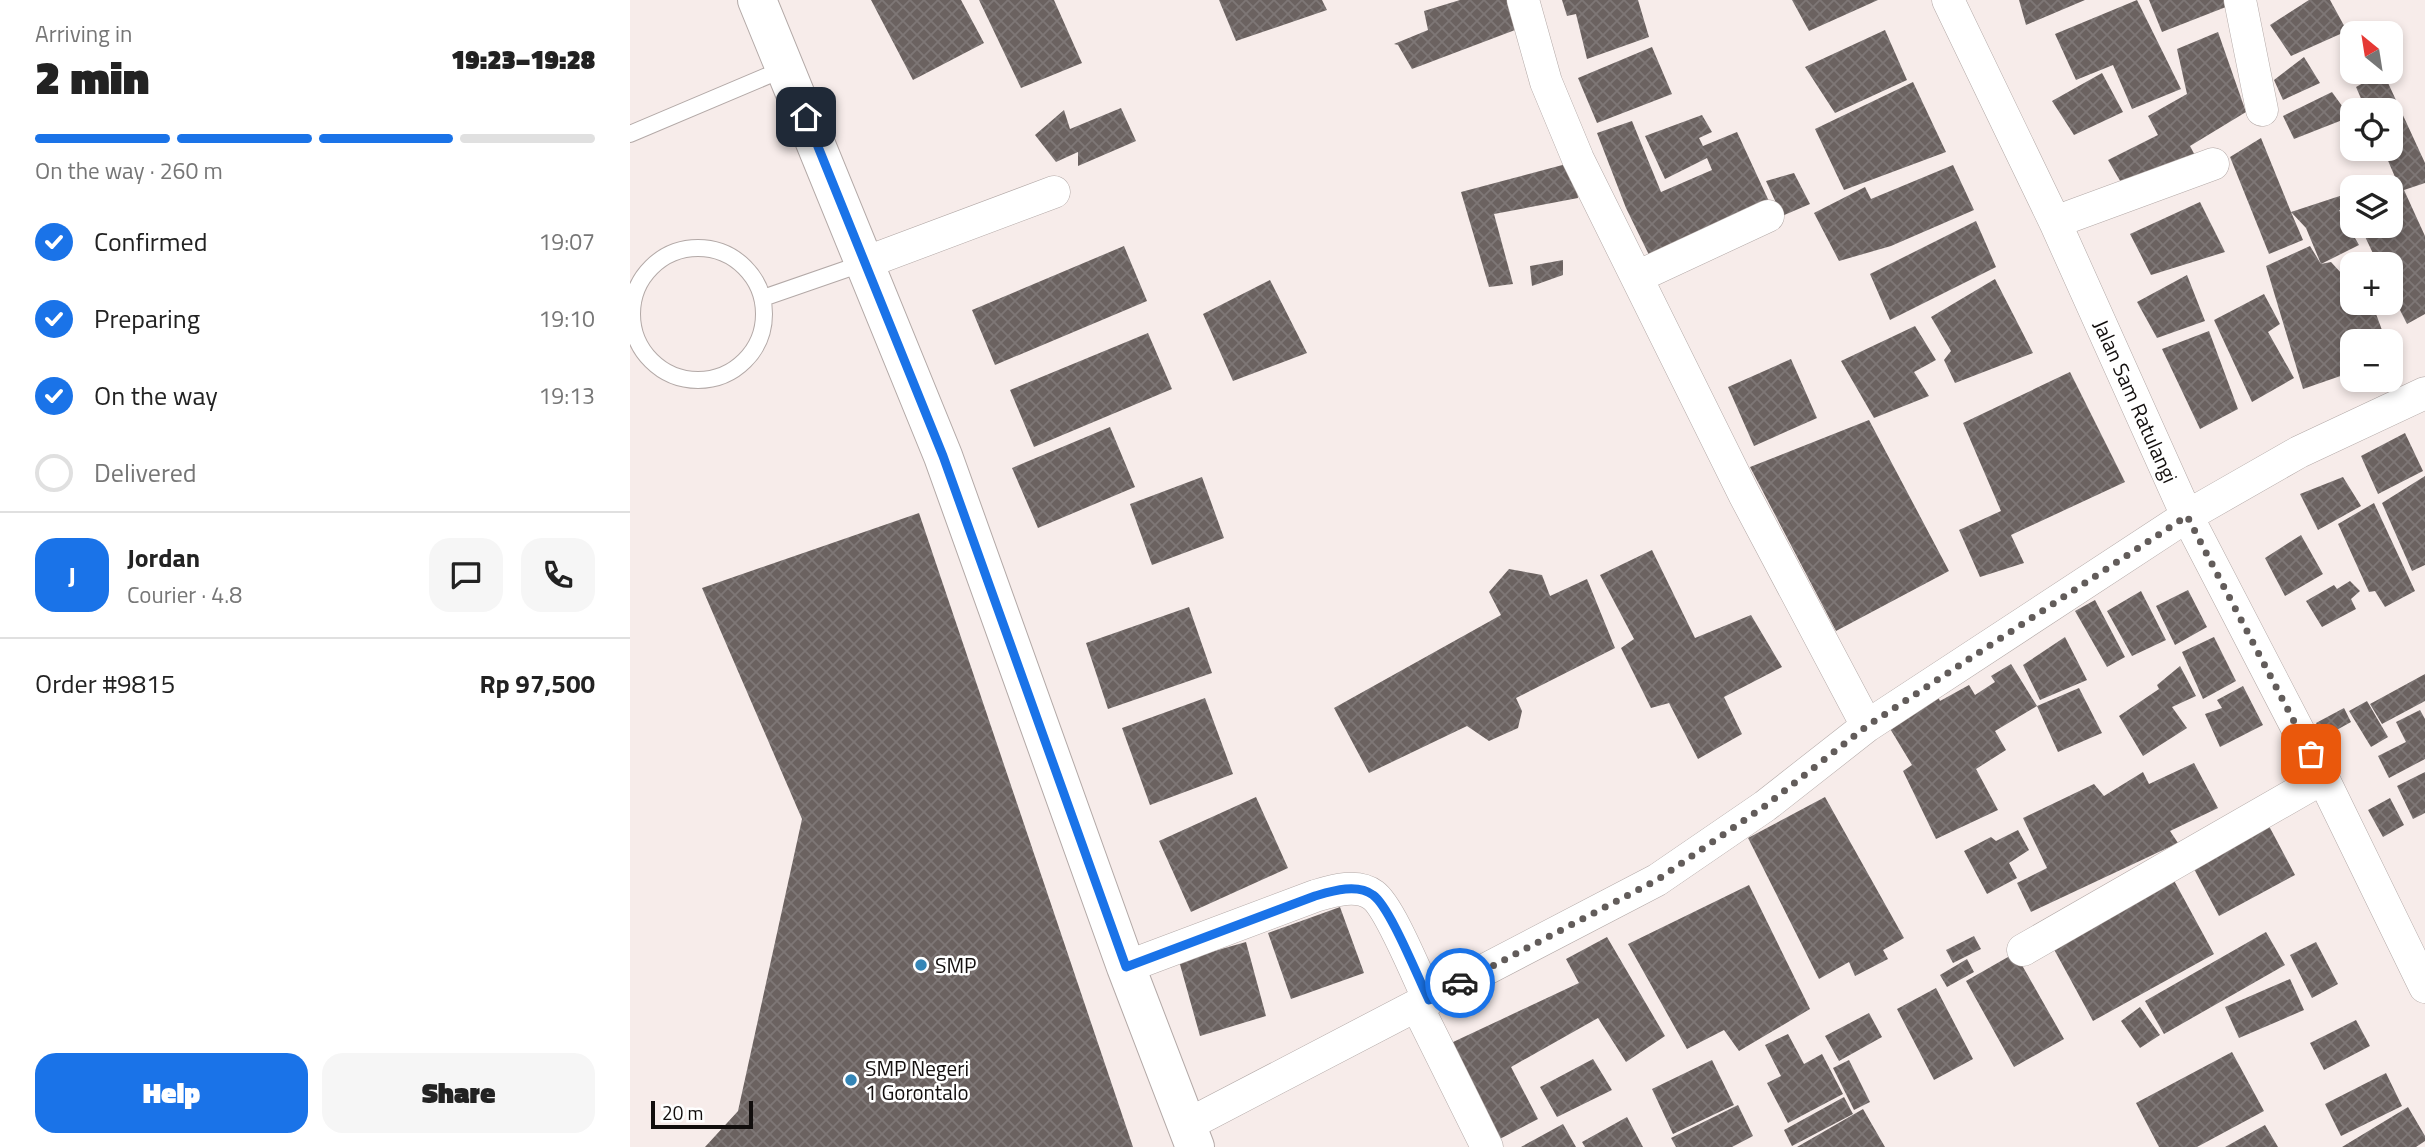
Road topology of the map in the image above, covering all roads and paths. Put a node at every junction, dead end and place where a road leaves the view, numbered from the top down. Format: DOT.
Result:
graph roads {
  1 [pos="757,0"];
  2 [pos="1523,0"];
  3 [pos="1948,0"];
  4 [pos="2240,0"];
  5 [pos="786,68"];
  6 [pos="2262,110"];
  7 [pos="630,134"];
  8 [pos="2213,164"];
  9 [pos="1054,192"];
  10 [pos="1768,216"];
  11 [pos="2055,222"];
  12 [pos="867,262"];
  13 [pos="1637,277"];
  14 [pos="763,298"];
  15 [pos="2425,393"];
  16 [pos="2187,516"];
  17 [pos="1867,726"];
  18 [pos="2323,778"];
  19 [pos="2023,950"];
  20 [pos="1126,967"];
  21 [pos="2425,987"];
  22 [pos="1423,1003"];
  23 [pos="1191,1136"];
  24 [pos="1488,1147"];
  1 -- 5 [label="street"];
  2 -- 13 [label="street"];
  3 -- 11 [label="street, Jalan Sam Ratulangi"];
  4 -- 6 [label="street"];
  5 -- 7 [label="lane"];
  5 -- 12 [label="street"];
  8 -- 11 [label="street"];
  9 -- 12 [label="street"];
  10 -- 13 [label="street"];
  11 -- 16 [label="street, Jalan Sam Ratulangi"];
  12 -- 14 [label="lane"];
  12 -- 20 [label="street"];
  13 -- 17 [label="street"];
  14 -- 14 [label="lane"];
  15 -- 16 [label="street"];
  16 -- 17 [label="street"];
  16 -- 18 [label="street, Jalan Sam Ratulangi"];
  17 -- 22 [label="street"];
  18 -- 19 [label="street"];
  18 -- 21 [label="street, Jalan Sam Ratulangi"];
  20 -- 22 [label="street"];
  20 -- 23 [label="street"];
  22 -- 23 [label="street"];
  22 -- 24 [label="street"];
}
